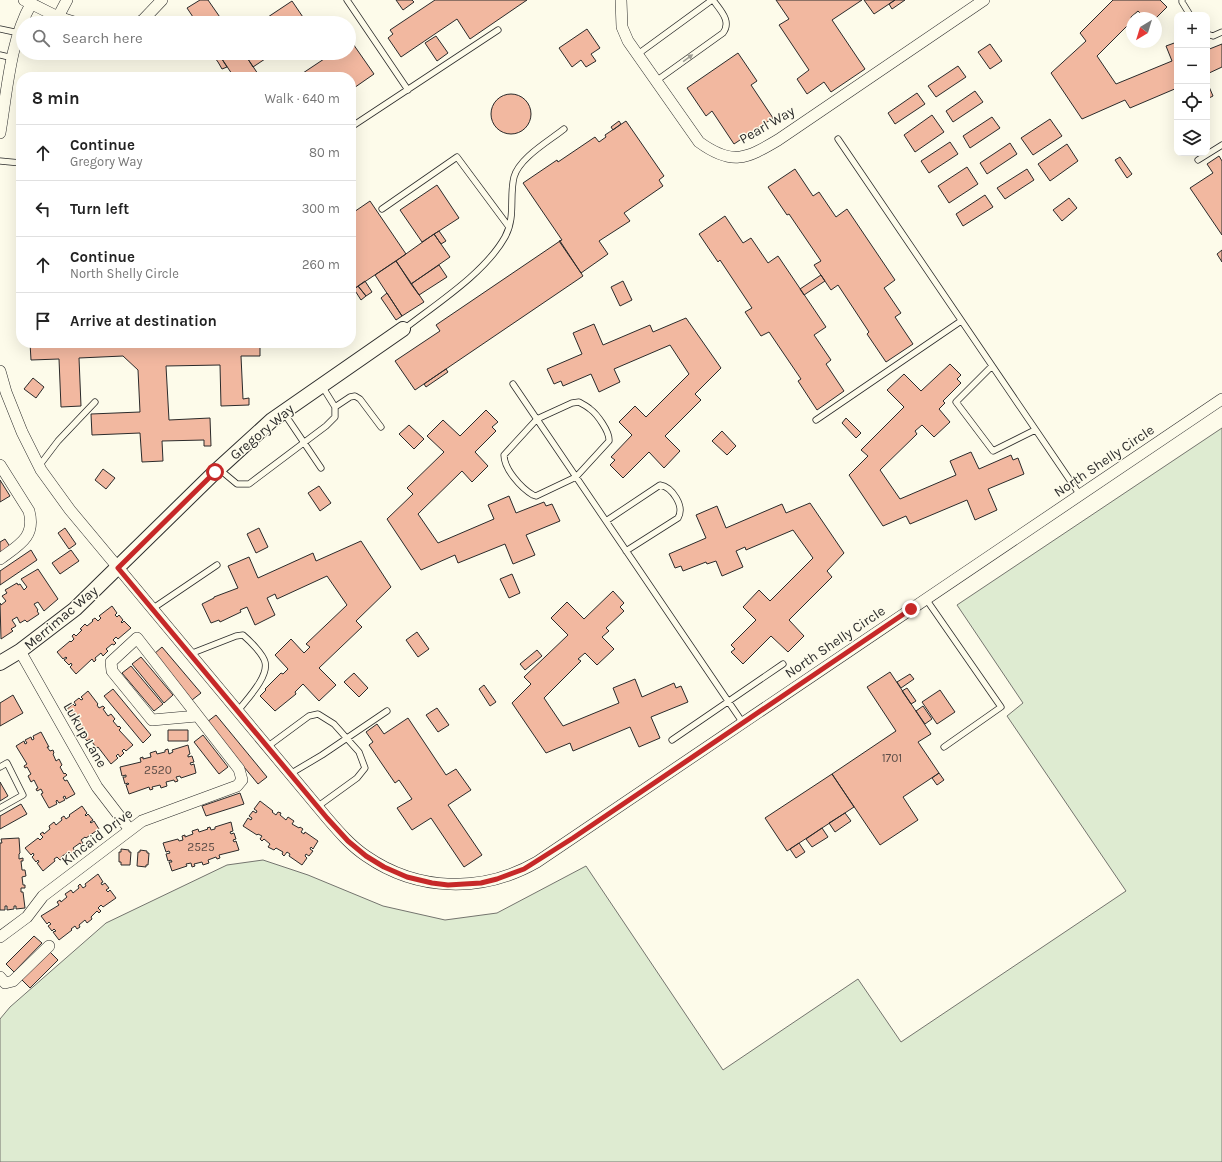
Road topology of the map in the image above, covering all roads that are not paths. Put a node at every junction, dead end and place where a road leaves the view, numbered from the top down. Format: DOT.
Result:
graph roads {
  1 [pos="66,0"];
  2 [pos="162,0"];
  3 [pos="347,0"];
  4 [pos="621,0"];
  5 [pos="712,0"];
  6 [pos="984,0"];
  7 [pos="1182,0"];
  8 [pos="28,2"];
  9 [pos="1188,12"];
  10 [pos="24,16"];
  11 [pos="56,16"];
  12 [pos="58,16"];
  13 [pos="147,16"];
  14 [pos="0,29"];
  15 [pos="498,30"];
  16 [pos="16,32"];
  17 [pos="1222,32"];
  18 [pos="1210,35"];
  19 [pos="16,46"];
  20 [pos="638,54"];
  21 [pos="0,55"];
  22 [pos="13,58"];
  23 [pos="656,81"];
  24 [pos="408,90"];
  25 [pos="356,124"];
  26 [pos="564,129"];
  27 [pos="0,133"];
  28 [pos="838,139"];
  29 [pos="1222,145"];
  30 [pos="0,160"];
  31 [pos="1198,160"];
  32 [pos="16,162"];
  33 [pos="382,209"];
  34 [pos="509,227"];
  35 [pos="961,321"];
  36 [pos="403,329"];
  37 [pos="992,366"];
  38 [pos="0,372"];
  39 [pos="513,384"];
  40 [pos="322,386"];
  41 [pos="1222,399"];
  42 [pos="95,402"];
  43 [pos="335,407"];
  44 [pos="283,412"];
  45 [pos="537,419"];
  46 [pos="816,420"];
  47 [pos="381,427"];
  48 [pos="1036,430"];
  49 [pos="304,443"];
  50 [pos="0,465"];
  51 [pos="39,466"];
  52 [pos="321,468"];
  53 [pos="218,469"];
  54 [pos="576,477"];
  55 [pos="1080,495"];
  56 [pos="606,521"];
  57 [pos="626,551"];
  58 [pos="0,559"];
  59 [pos="217,565"];
  60 [pos="118,568"];
  61 [pos="926,599"];
  62 [pos="152,609"];
  63 [pos="20,651"];
  64 [pos="190,654"];
  65 [pos="0,663"];
  66 [pos="783,664"];
  67 [pos="728,701"];
  68 [pos="238,711"];
  69 [pos="387,711"];
  70 [pos="197,716"];
  71 [pos="743,723"];
  72 [pos="347,738"];
  73 [pos="672,740"];
  74 [pos="267,747"];
  75 [pos="944,747"];
  76 [pos="0,767"];
  77 [pos="290,774"];
  78 [pos="318,807"];
  79 [pos="0,808"];
  80 [pos="130,830"];
  81 [pos="0,937"];
  82 [pos="49,946"];
  83 [pos="0,977"];
  1 -- 12 [label="street"];
  2 -- 13 [label="street"];
  3 -- 24 [label="lane"];
  4 -- 20 [label="street, Pearl Way"];
  5 -- 20 [label="lane"];
  23 -- 5 [label="lane, one-way"];
  6 -- 23 [label="street, Pearl Way"];
  7 -- 9 [label="lane"];
  8 -- 10 [label="street"];
  8 -- 11 [label="street"];
  14 -- 16 [label="lane"];
  15 -- 24 [label="lane"];
  17 -- 18 [label="lane"];
  19 -- 22 [label="street"];
  20 -- 23 [label="street, Pearl Way"];
  21 -- 22 [label="lane"];
  22 -- 27 [label="street"];
  24 -- 25 [label="lane"];
  26 -- 34 [label="lane"];
  28 -- 35 [label="lane"];
  29 -- 31 [label="lane"];
  30 -- 32 [label="lane"];
  33 -- 34 [label="lane"];
  34 -- 36 [label="lane"];
  35 -- 37 [label="lane"];
  35 -- 46 [label="lane"];
  36 -- 40 [label="street, Gregory Way"];
  37 -- 48 [label="lane"];
  37 -- 48 [label="lane"];
  38 -- 51 [label="street, North Shelly Circle"];
  39 -- 45 [label="lane"];
  40 -- 43 [label="lane"];
  40 -- 44 [label="street, Gregory Way"];
  41 -- 55 [label="street, North Shelly Circle"];
  42 -- 51 [label="lane"];
  43 -- 47 [label="lane"];
  43 -- 49 [label="lane"];
  44 -- 49 [label="lane"];
  44 -- 53 [label="street, Gregory Way"];
  45 -- 54 [label="lane"];
  45 -- 54 [label="lane"];
  45 -- 54 [label="lane"];
  48 -- 55 [label="lane"];
  49 -- 52 [label="lane"];
  49 -- 53 [label="lane"];
  50 -- 58 [label="street"];
  51 -- 60 [label="street, North Shelly Circle"];
  53 -- 60 [label="street, Gregory Way"];
  54 -- 56 [label="lane"];
  55 -- 61 [label="street, North Shelly Circle"];
  56 -- 57 [label="lane"];
  56 -- 57 [label="lane"];
  57 -- 67 [label="lane"];
  59 -- 62 [label="lane"];
  60 -- 62 [label="street, North Shelly Circle"];
  60 -- 63 [label="street, Merrimac Way"];
  61 -- 71 [label="street, North Shelly Circle"];
  61 -- 75 [label="lane"];
  62 -- 64 [label="street, North Shelly Circle"];
  63 -- 65 [label="street, Merrimac Way"];
  63 -- 80 [label="street, Lukup Lane"];
  64 -- 68 [label="street, North Shelly Circle"];
  64 -- 68 [label="lane"];
  66 -- 67 [label="lane"];
  67 -- 71 [label="lane"];
  67 -- 73 [label="lane"];
  68 -- 74 [label="street, North Shelly Circle"];
  69 -- 72 [label="lane"];
  70 -- 70 [label="street, Kincaid Drive"];
  70 -- 80 [label="street, Kincaid Drive"];
  71 -- 78 [label="street, North Shelly Circle"];
  72 -- 74 [label="lane"];
  72 -- 77 [label="lane"];
  72 -- 78 [label="lane"];
  74 -- 77 [label="street, North Shelly Circle"];
  76 -- 79 [label="lane"];
  77 -- 78 [label="street, North Shelly Circle"];
  80 -- 81 [label="street, Kincaid Drive"];
  82 -- 83 [label="street"];
}
